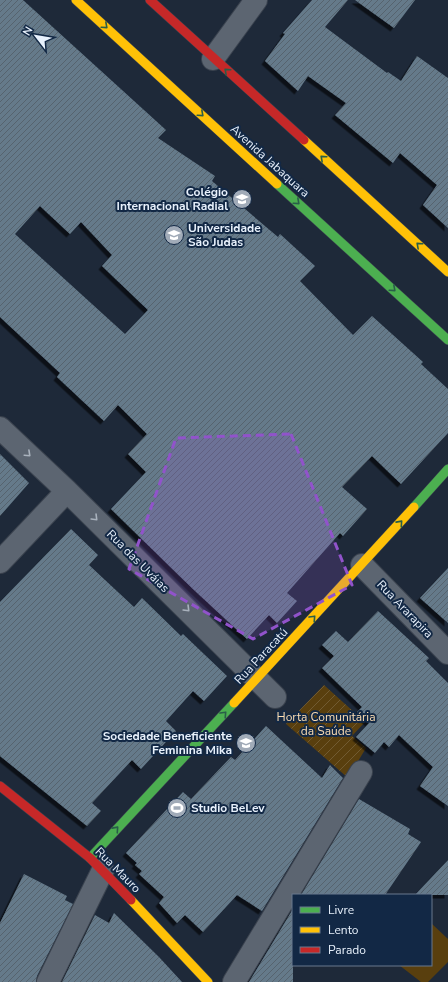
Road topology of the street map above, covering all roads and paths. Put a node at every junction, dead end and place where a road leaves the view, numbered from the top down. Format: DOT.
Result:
graph roads {
  1 [pos="76,0"];
  2 [pos="150,0"];
  3 [pos="256,0"];
  4 [pos="213,59"];
  5 [pos="448,272"];
  6 [pos="448,340"];
  7 [pos="0,428"];
  8 [pos="448,469"];
  9 [pos="67,491"];
  10 [pos="0,562"];
  11 [pos="362,565"];
  12 [pos="448,653"];
  13 [pos="257,678"];
  14 [pos="275,697"];
  15 [pos="361,772"];
  16 [pos="0,786"];
  17 [pos="97,864"];
  18 [pos="48,982"];
  19 [pos="208,982"];
  20 [pos="234,982"];
  1 -- 6 [label="main road, Avenida Jabaquara, one-way"];
  2 -- 4 [label="main road"];
  3 -- 4 [label="street"];
  5 -- 4 [label="main road, one-way"];
  7 -- 9 [label="street, Rua das Uváias, one-way"];
  11 -- 8 [label="main road, Rua Paracatú, one-way"];
  9 -- 10 [label="street"];
  9 -- 13 [label="street, Rua das Uváias, one-way"];
  11 -- 12 [label="street, Rua Ararapira"];
  13 -- 11 [label="main road, Rua Paracatú, one-way"];
  13 -- 14 [label="street, Rua das Uváias"];
  17 -- 13 [label="main road, Rua Paracatú, one-way"];
  15 -- 20 [label="street"];
  16 -- 17 [label="main road, Rua Mauro"];
  17 -- 18 [label="street"];
  17 -- 19 [label="main road, Rua Mauro"];
}
